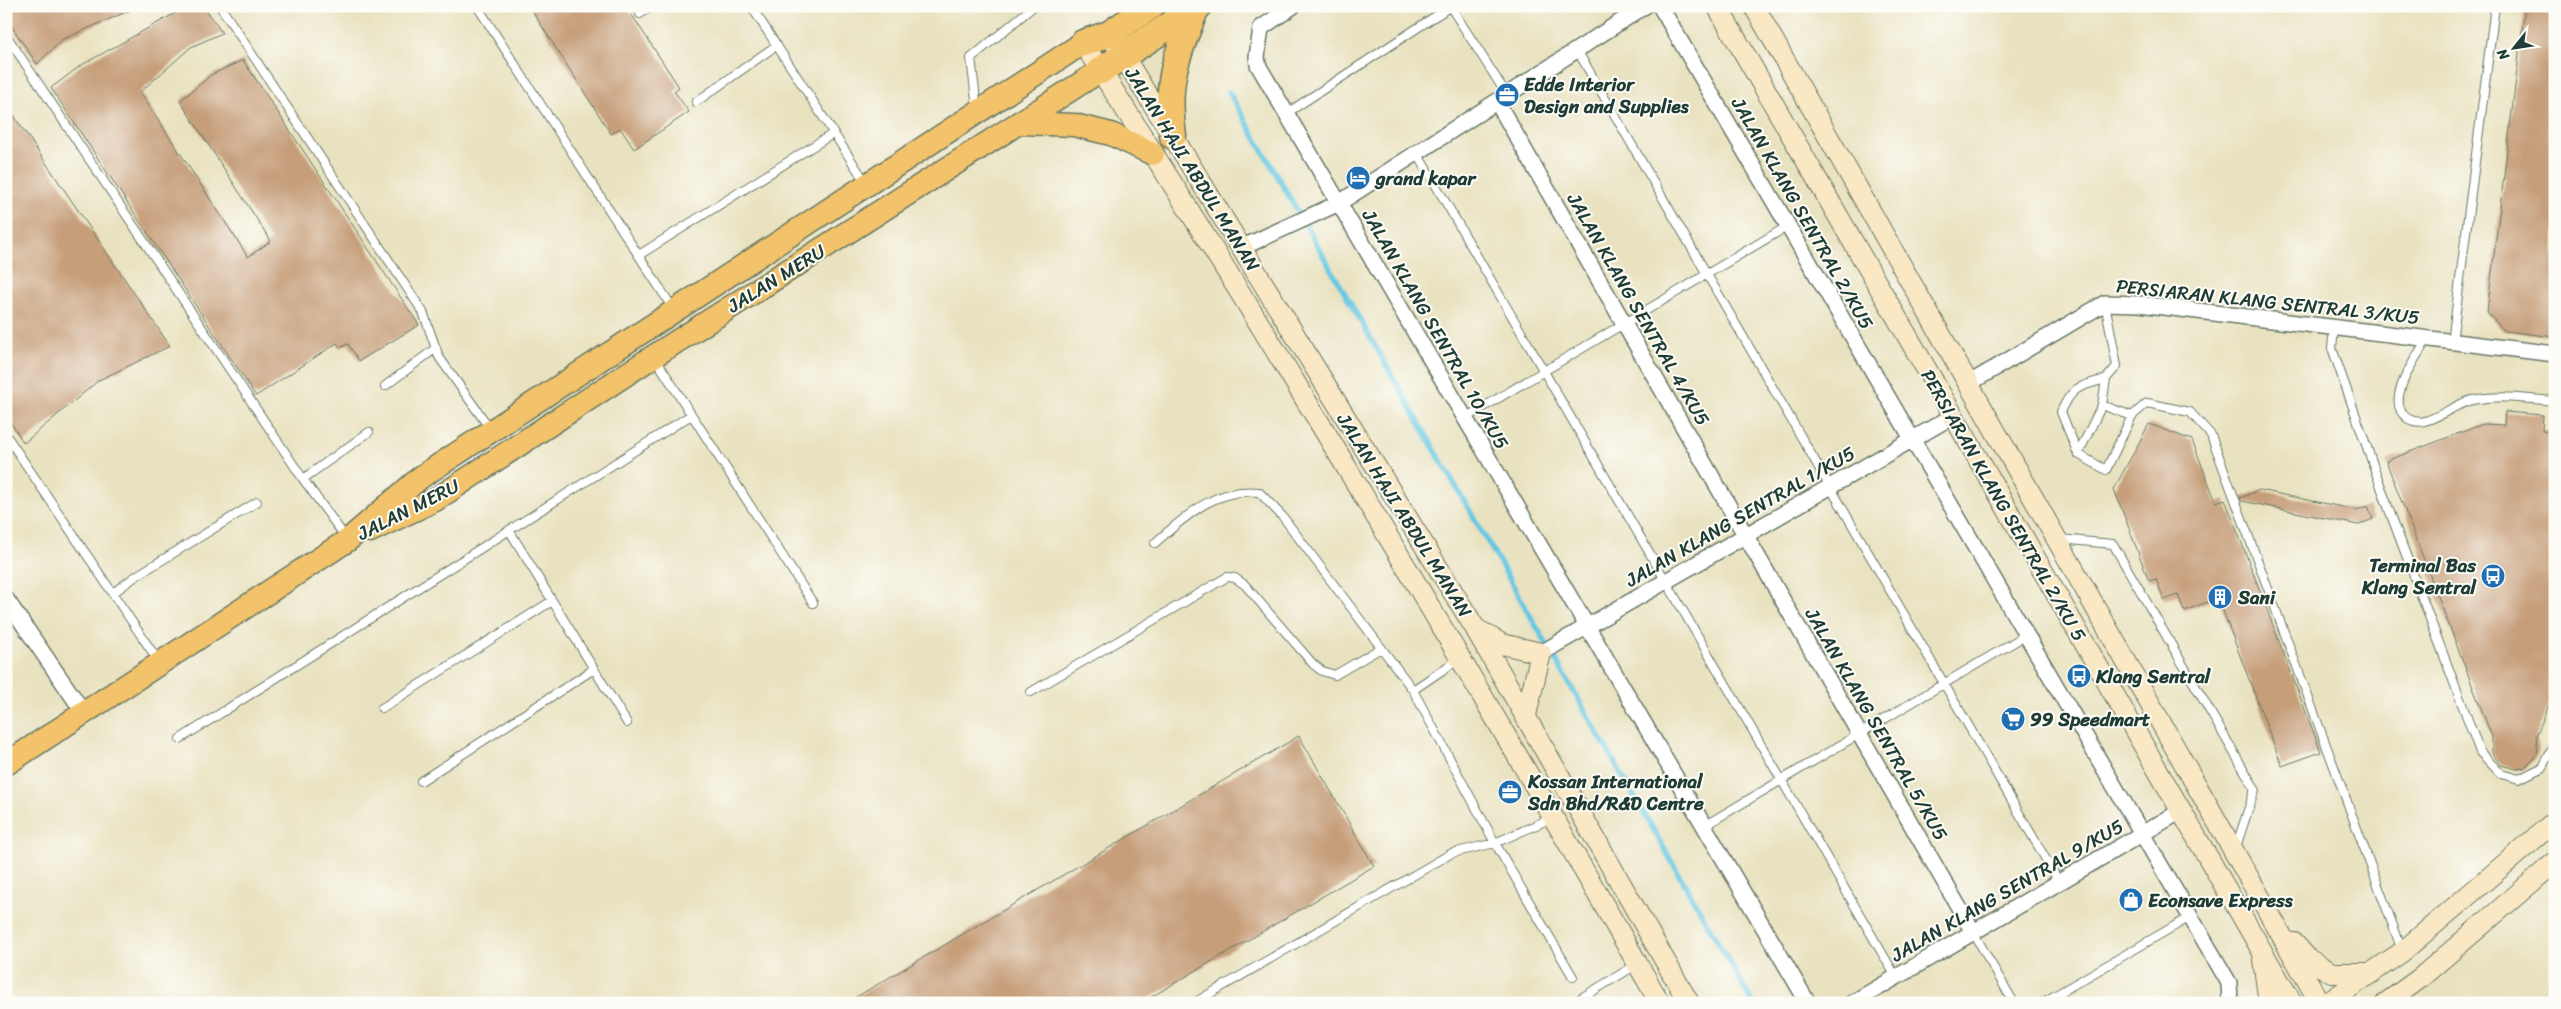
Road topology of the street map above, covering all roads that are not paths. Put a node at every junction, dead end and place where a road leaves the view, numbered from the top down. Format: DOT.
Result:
graph roads {
  1 [pos="220,6"];
  2 [pos="477,6"];
  3 [pos="651,6"];
  4 [pos="751,6"];
  5 [pos="1034,6"];
  6 [pos="1151,6"];
  7 [pos="1293,6"];
  8 [pos="1450,6"];
  9 [pos="1644,6"];
  10 [pos="1660,6"];
  11 [pos="1754,6"];
  12 [pos="2495,6"];
  13 [pos="1198,7"];
  14 [pos="1722,12"];
  15 [pos="640,14"];
  16 [pos="1109,34"];
  17 [pos="6,35"];
  18 [pos="1083,44"];
  19 [pos="777,45"];
  20 [pos="1577,50"];
  21 [pos="1124,56"];
  22 [pos="1100,71"];
  23 [pos="1502,98"];
  24 [pos="696,102"];
  25 [pos="1814,112"];
  26 [pos="977,113"];
  27 [pos="1287,114"];
  28 [pos="1021,123"];
  29 [pos="1786,128"];
  30 [pos="834,133"];
  31 [pos="1173,136"];
  32 [pos="1417,153"];
  33 [pos="1154,154"];
  34 [pos="868,184"];
  35 [pos="1339,203"];
  36 [pos="1788,226"];
  37 [pos="1241,248"];
  38 [pos="639,255"];
  39 [pos="1707,274"];
  40 [pos="2105,303"];
  41 [pos="675,311"];
  42 [pos="1624,323"];
  43 [pos="2329,327"];
  44 [pos="2427,339"];
  45 [pos="2452,342"];
  46 [pos="436,348"];
  47 [pos="2555,354"];
  48 [pos="654,356"];
  49 [pos="1544,371"];
  50 [pos="2106,379"];
  51 [pos="1968,384"];
  52 [pos="385,386"];
  53 [pos="2555,401"];
  54 [pos="2102,405"];
  55 [pos="691,415"];
  56 [pos="1953,416"];
  57 [pos="2132,416"];
  58 [pos="1465,418"];
  59 [pos="369,432"];
  60 [pos="492,432"];
  61 [pos="6,435"];
  62 [pos="1912,440"];
  63 [pos="2078,454"];
  64 [pos="302,479"];
  65 [pos="1831,488"];
  66 [pos="257,502"];
  67 [pos="509,530"];
  68 [pos="1746,536"];
  69 [pos="2056,539"];
  70 [pos="348,540"];
  71 [pos="1155,544"];
  72 [pos="1666,581"];
  73 [pos="114,593"];
  74 [pos="6,599"];
  75 [pos="552,601"];
  76 [pos="813,603"];
  77 [pos="1587,627"];
  78 [pos="1475,628"];
  79 [pos="2026,635"];
  80 [pos="1381,648"];
  81 [pos="1541,653"];
  82 [pos="1460,658"];
  83 [pos="160,664"];
  84 [pos="594,669"];
  85 [pos="1944,684"];
  86 [pos="1414,690"];
  87 [pos="1031,692"];
  88 [pos="382,708"];
  89 [pos="84,713"];
  90 [pos="1526,715"];
  91 [pos="627,723"];
  92 [pos="1860,734"];
  93 [pos="180,739"];
  94 [pos="2555,744"];
  95 [pos="6,764"];
  96 [pos="1782,780"];
  97 [pos="422,781"];
  98 [pos="2181,811"];
  99 [pos="1554,817"];
  100 [pos="2555,822"];
  101 [pos="1704,826"];
  102 [pos="2142,834"];
  103 [pos="1495,842"];
  104 [pos="2235,849"];
  105 [pos="2555,862"];
  106 [pos="2059,882"];
  107 [pos="2190,917"];
  108 [pos="2278,927"];
  109 [pos="1973,932"];
  110 [pos="2261,948"];
  111 [pos="2402,952"];
  112 [pos="1638,964"];
  113 [pos="2372,973"];
  114 [pos="1573,977"];
  115 [pos="1896,977"];
  116 [pos="1194,1003"];
  117 [pos="1572,1003"];
  118 [pos="1660,1003"];
  119 [pos="1689,1003"];
  120 [pos="1808,1003"];
  121 [pos="1852,1003"];
  122 [pos="2014,1003"];
  123 [pos="2042,1003"];
  124 [pos="2230,1003"];
  125 [pos="2269,1003"];
  126 [pos="2292,1003"];
  127 [pos="2320,1003"];
  128 [pos="2327,1003"];
  129 [pos="2386,1003"];
  1 -- 46 [label="lane"];
  2 -- 38 [label="lane"];
  3 -- 15 [label="lane"];
  4 -- 19 [label="lane"];
  5 -- 26 [label="lane"];
  6 -- 16 [label="highway, JALAN MERU"];
  7 -- 27 [label="street, JALAN KLANG SENTRAL 10/KU5"];
  8 -- 23 [label="lane"];
  8 -- 27 [label="lane"];
  9 -- 20 [label="street"];
  10 -- 36 [label="street, JALAN KLANG SENTRAL 2/KU5"];
  11 -- 25 [label="street, PERSIARAN KLANG SENTRAL 2/KU 5"];
  12 -- 45 [label="lane"];
  13 -- 21 [label="highway, JALAN MERU"];
  13 -- 31 [label="highway"];
  14 -- 29 [label="street, PERSIARAN KLANG SENTRAL 2/KU 5"];
  16 -- 18 [label="highway, JALAN MERU"];
  16 -- 21 [label="street, JALAN HAJI ABDUL MANAN"];
  17 -- 64 [label="lane"];
  18 -- 22 [label="street, JALAN HAJI ABDUL MANAN"];
  18 -- 26 [label="main road, JALAN MERU"];
  19 -- 24 [label="lane"];
  19 -- 30 [label="lane"];
  20 -- 23 [label="street"];
  20 -- 39 [label="lane"];
  21 -- 22 [label="highway, JALAN MERU"];
  21 -- 31 [label="street, JALAN HAJI ABDUL MANAN"];
  22 -- 28 [label="main road, JALAN MERU"];
  22 -- 33 [label="street, JALAN HAJI ABDUL MANAN"];
  23 -- 32 [label="street"];
  23 -- 42 [label="street, JALAN KLANG SENTRAL 4/KU5"];
  25 -- 29 [label="street"];
  25 -- 51 [label="street, PERSIARAN KLANG SENTRAL 2/KU 5"];
  26 -- 34 [label="main road, JALAN MERU"];
  27 -- 35 [label="street, JALAN KLANG SENTRAL 10/KU5"];
  28 -- 33 [label="main road"];
  28 -- 48 [label="main road, JALAN MERU"];
  29 -- 56 [label="street, PERSIARAN KLANG SENTRAL 2/KU 5"];
  30 -- 34 [label="lane"];
  30 -- 38 [label="lane"];
  31 -- 37 [label="street, JALAN HAJI ABDUL MANAN"];
  32 -- 35 [label="street"];
  32 -- 49 [label="lane"];
  33 -- 82 [label="street, JALAN HAJI ABDUL MANAN"];
  34 -- 41 [label="main road, JALAN MERU"];
  35 -- 37 [label="street"];
  35 -- 58 [label="street, JALAN KLANG SENTRAL 10/KU5"];
  36 -- 39 [label="lane"];
  36 -- 62 [label="street, JALAN KLANG SENTRAL 2/KU5"];
  37 -- 78 [label="street, JALAN HAJI ABDUL MANAN"];
  38 -- 41 [label="lane"];
  39 -- 42 [label="lane"];
  39 -- 65 [label="lane"];
  40 -- 43 [label="street, PERSIARAN KLANG SENTRAL 3/KU5"];
  40 -- 50 [label="lane"];
  40 -- 51 [label="street, PERSIARAN KLANG SENTRAL 3/KU5"];
  41 -- 60 [label="main road, JALAN MERU"];
  42 -- 49 [label="lane"];
  42 -- 68 [label="street, JALAN KLANG SENTRAL 4/KU5"];
  43 -- 44 [label="street, PERSIARAN KLANG SENTRAL 3/KU5"];
  43 -- 94 [label="lane"];
  44 -- 45 [label="street, PERSIARAN KLANG SENTRAL 3/KU5"];
  44 -- 53 [label="lane"];
  45 -- 47 [label="street, PERSIARAN KLANG SENTRAL 3/KU5"];
  46 -- 52 [label="lane"];
  46 -- 60 [label="lane"];
  48 -- 55 [label="lane"];
  48 -- 70 [label="main road, JALAN MERU"];
  49 -- 58 [label="lane"];
  49 -- 72 [label="lane"];
  50 -- 54 [label="lane"];
  50 -- 63 [label="lane"];
  51 -- 69 [label="street, PERSIARAN KLANG SENTRAL 2/KU 5"];
  54 -- 57 [label="lane"];
  54 -- 63 [label="lane"];
  55 -- 67 [label="lane"];
  55 -- 76 [label="lane"];
  56 -- 62 [label="street, JALAN KLANG SENTRAL 1/KU5"];
  56 -- 98 [label="street, PERSIARAN KLANG SENTRAL 2/KU 5"];
  57 -- 63 [label="lane"];
  57 -- 111 [label="lane"];
  58 -- 77 [label="street, JALAN KLANG SENTRAL 10/KU5"];
  59 -- 64 [label="lane"];
  60 -- 70 [label="main road, JALAN MERU"];
  61 -- 73 [label="lane"];
  62 -- 65 [label="street, JALAN KLANG SENTRAL 1/KU5"];
  62 -- 79 [label="street, JALAN KLANG SENTRAL 2/KU5"];
  64 -- 70 [label="lane"];
  65 -- 68 [label="street, JALAN KLANG SENTRAL 1/KU5"];
  65 -- 85 [label="lane"];
  66 -- 73 [label="lane"];
  67 -- 75 [label="lane"];
  67 -- 93 [label="lane"];
  68 -- 72 [label="street, JALAN KLANG SENTRAL 1/KU5"];
  68 -- 92 [label="street, JALAN KLANG SENTRAL 5/KU5"];
  69 -- 104 [label="street, PERSIARAN KLANG SENTRAL 2/KU 5"];
  69 -- 104 [label="lane"];
  70 -- 83 [label="main road, JALAN MERU"];
  71 -- 80 [label="lane"];
  72 -- 77 [label="street, JALAN KLANG SENTRAL 1/KU5"];
  72 -- 96 [label="lane"];
  73 -- 83 [label="lane"];
  74 -- 89 [label="street"];
  75 -- 84 [label="lane"];
  75 -- 88 [label="lane"];
  77 -- 81 [label="street, JALAN KLANG SENTRAL 1/KU5"];
  77 -- 101 [label="street, JALAN KLANG SENTRAL 10/KU5"];
  78 -- 81 [label="street"];
  78 -- 90 [label="street, JALAN HAJI ABDUL MANAN"];
  79 -- 85 [label="lane"];
  79 -- 102 [label="street, JALAN KLANG SENTRAL 2/KU5"];
  80 -- 86 [label="lane"];
  80 -- 87 [label="lane"];
  81 -- 90 [label="street"];
  82 -- 86 [label="lane"];
  82 -- 99 [label="street, JALAN HAJI ABDUL MANAN"];
  83 -- 89 [label="main road, JALAN MERU"];
  84 -- 91 [label="lane"];
  84 -- 97 [label="lane"];
  85 -- 92 [label="lane"];
  85 -- 106 [label="lane"];
  86 -- 103 [label="lane"];
  89 -- 95 [label="main road, JALAN MERU"];
  90 -- 119 [label="street, JALAN HAJI ABDUL MANAN"];
  92 -- 96 [label="lane"];
  92 -- 109 [label="street, JALAN KLANG SENTRAL 5/KU5"];
  96 -- 101 [label="lane"];
  96 -- 115 [label="lane"];
  98 -- 102 [label="street, JALAN KLANG SENTRAL 9/KU5"];
  98 -- 110 [label="street, PERSIARAN KLANG SENTRAL 2/KU 5"];
  99 -- 103 [label="lane"];
  99 -- 112 [label="street, JALAN HAJI ABDUL MANAN"];
  100 -- 111 [label="street"];
  101 -- 120 [label="street, JALAN KLANG SENTRAL 10/KU5"];
  102 -- 106 [label="street, JALAN KLANG SENTRAL 9/KU5"];
  102 -- 107 [label="street, JALAN KLANG SENTRAL 2/KU5"];
  103 -- 114 [label="lane"];
  103 -- 116 [label="lane"];
  104 -- 108 [label="street, PERSIARAN KLANG SENTRAL 2/KU 5"];
  105 -- 129 [label="street"];
  106 -- 109 [label="street, JALAN KLANG SENTRAL 9/KU5"];
  107 -- 123 [label="lane"];
  107 -- 124 [label="street, JALAN KLANG SENTRAL 2/KU5"];
  108 -- 113 [label="street"];
  108 -- 127 [label="street, PERSIARAN KLANG SENTRAL 2/KU 5"];
  109 -- 115 [label="street, JALAN KLANG SENTRAL 9/KU5"];
  109 -- 122 [label="lane"];
  110 -- 125 [label="street"];
  110 -- 126 [label="street, PERSIARAN KLANG SENTRAL 2/KU 5"];
  111 -- 113 [label="street"];
  112 -- 117 [label="lane"];
  112 -- 118 [label="street, JALAN HAJI ABDUL MANAN"];
  113 -- 128 [label="street"];
  115 -- 121 [label="street, JALAN KLANG SENTRAL 9/KU5"];
}
